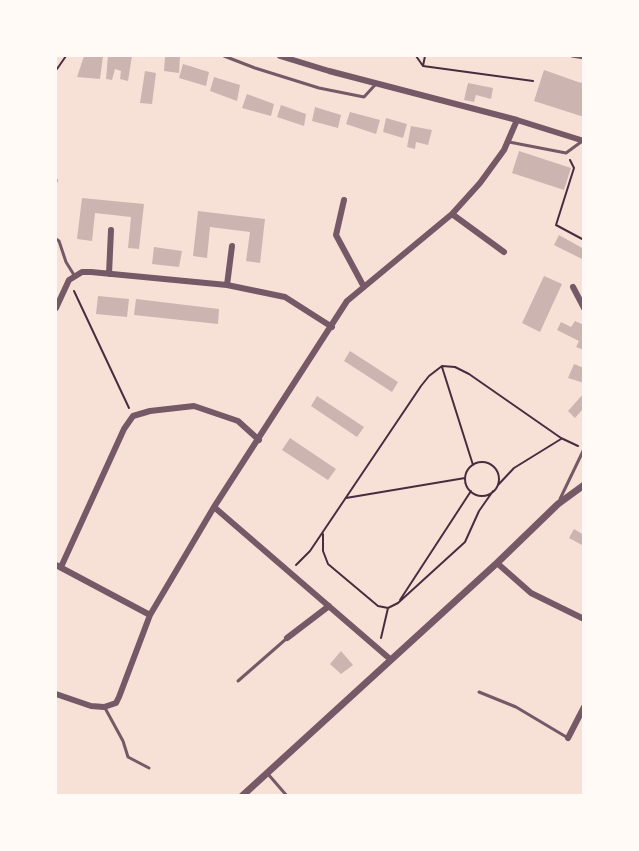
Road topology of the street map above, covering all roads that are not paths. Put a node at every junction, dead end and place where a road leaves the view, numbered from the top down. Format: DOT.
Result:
graph roads {
  1 [pos="224,56"];
  2 [pos="280,56"];
  3 [pos="572,56"];
  4 [pos="584,58"];
  5 [pos="376,84"];
  6 [pos="517,120"];
  7 [pos="583,141"];
  8 [pos="509,142"];
  9 [pos="344,200"];
  10 [pos="452,214"];
  11 [pos="111,230"];
  12 [pos="56,239"];
  13 [pos="232,246"];
  14 [pos="504,252"];
  15 [pos="109,274"];
  16 [pos="72,278"];
  17 [pos="227,285"];
  18 [pos="364,287"];
  19 [pos="573,287"];
  20 [pos="56,308"];
  21 [pos="584,308"];
  22 [pos="332,327"];
  23 [pos="259,440"];
  24 [pos="583,449"];
  25 [pos="584,485"];
  26 [pos="558,504"];
  27 [pos="214,507"];
  28 [pos="497,562"];
  29 [pos="58,566"];
  30 [pos="329,606"];
  31 [pos="150,615"];
  32 [pos="584,619"];
  33 [pos="287,638"];
  34 [pos="390,659"];
  35 [pos="238,681"];
  36 [pos="479,692"];
  37 [pos="56,694"];
  38 [pos="104,707"];
  39 [pos="584,707"];
  40 [pos="568,738"];
  41 [pos="149,768"];
  42 [pos="267,773"];
  43 [pos="242,795"];
  44 [pos="287,795"];
  1 -- 5 [label="lane"];
  2 -- 5 [label="street"];
  3 -- 4 [label="lane"];
  5 -- 6 [label="street"];
  6 -- 7 [label="street"];
  6 -- 8 [label="street"];
  7 -- 8 [label="lane"];
  8 -- 10 [label="street"];
  9 -- 18 [label="street"];
  10 -- 14 [label="street"];
  10 -- 18 [label="street"];
  11 -- 15 [label="street"];
  12 -- 16 [label="lane"];
  13 -- 17 [label="street"];
  15 -- 16 [label="street"];
  15 -- 17 [label="street"];
  16 -- 20 [label="street"];
  17 -- 22 [label="street"];
  18 -- 22 [label="street"];
  19 -- 21 [label="street"];
  22 -- 23 [label="street"];
  23 -- 27 [label="street"];
  23 -- 29 [label="street"];
  24 -- 26 [label="lane"];
  25 -- 26 [label="street"];
  26 -- 28 [label="street"];
  27 -- 30 [label="street"];
  27 -- 31 [label="street"];
  28 -- 32 [label="street"];
  28 -- 34 [label="street"];
  29 -- 31 [label="street"];
  30 -- 33 [label="street"];
  30 -- 34 [label="street"];
  31 -- 38 [label="street"];
  33 -- 35 [label="lane"];
  34 -- 42 [label="street"];
  36 -- 40 [label="lane"];
  37 -- 38 [label="street"];
  38 -- 41 [label="lane"];
  39 -- 40 [label="street"];
  42 -- 43 [label="street"];
  42 -- 44 [label="lane"];
}
